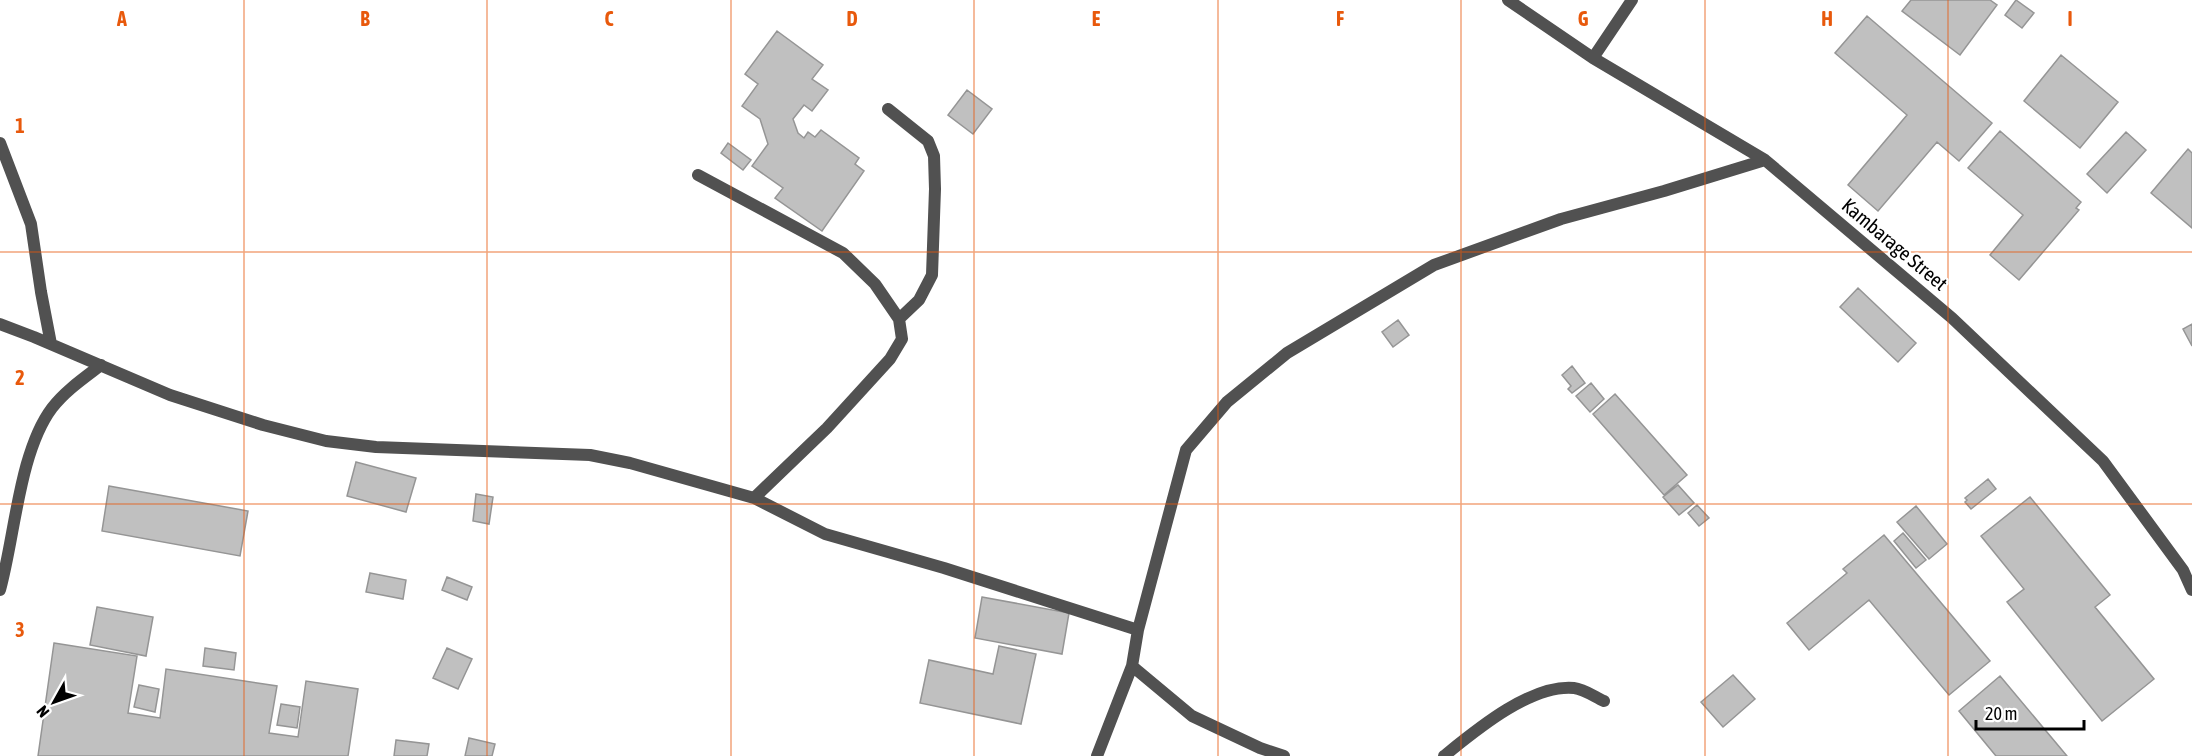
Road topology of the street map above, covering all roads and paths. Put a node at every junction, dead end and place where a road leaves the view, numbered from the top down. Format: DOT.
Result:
graph roads {
  1 [pos="1508,0"];
  2 [pos="1632,0"];
  3 [pos="1593,58"];
  4 [pos="888,109"];
  5 [pos="0,142"];
  6 [pos="1766,160"];
  7 [pos="698,175"];
  8 [pos="898,319"];
  9 [pos="0,324"];
  10 [pos="51,344"];
  11 [pos="101,365"];
  12 [pos="754,498"];
  13 [pos="0,590"];
  14 [pos="2192,590"];
  15 [pos="1138,630"];
  16 [pos="1131,666"];
  17 [pos="1604,701"];
  18 [pos="1097,756"];
  19 [pos="1284,756"];
  20 [pos="1444,756"];
  1 -- 3 [label="street, Kambarage Street"];
  2 -- 3 [label="street"];
  3 -- 6 [label="street, Kambarage Street"];
  4 -- 8 [label="street"];
  5 -- 10 [label="street"];
  6 -- 14 [label="street, Kambarage Street"];
  6 -- 15 [label="street"];
  7 -- 8 [label="street"];
  8 -- 12 [label="street"];
  9 -- 10 [label="street"];
  10 -- 11 [label="street"];
  11 -- 12 [label="street"];
  11 -- 13 [label="street"];
  12 -- 15 [label="street"];
  15 -- 16 [label="street"];
  16 -- 18 [label="street"];
  16 -- 19 [label="street"];
  17 -- 20 [label="street"];
}
